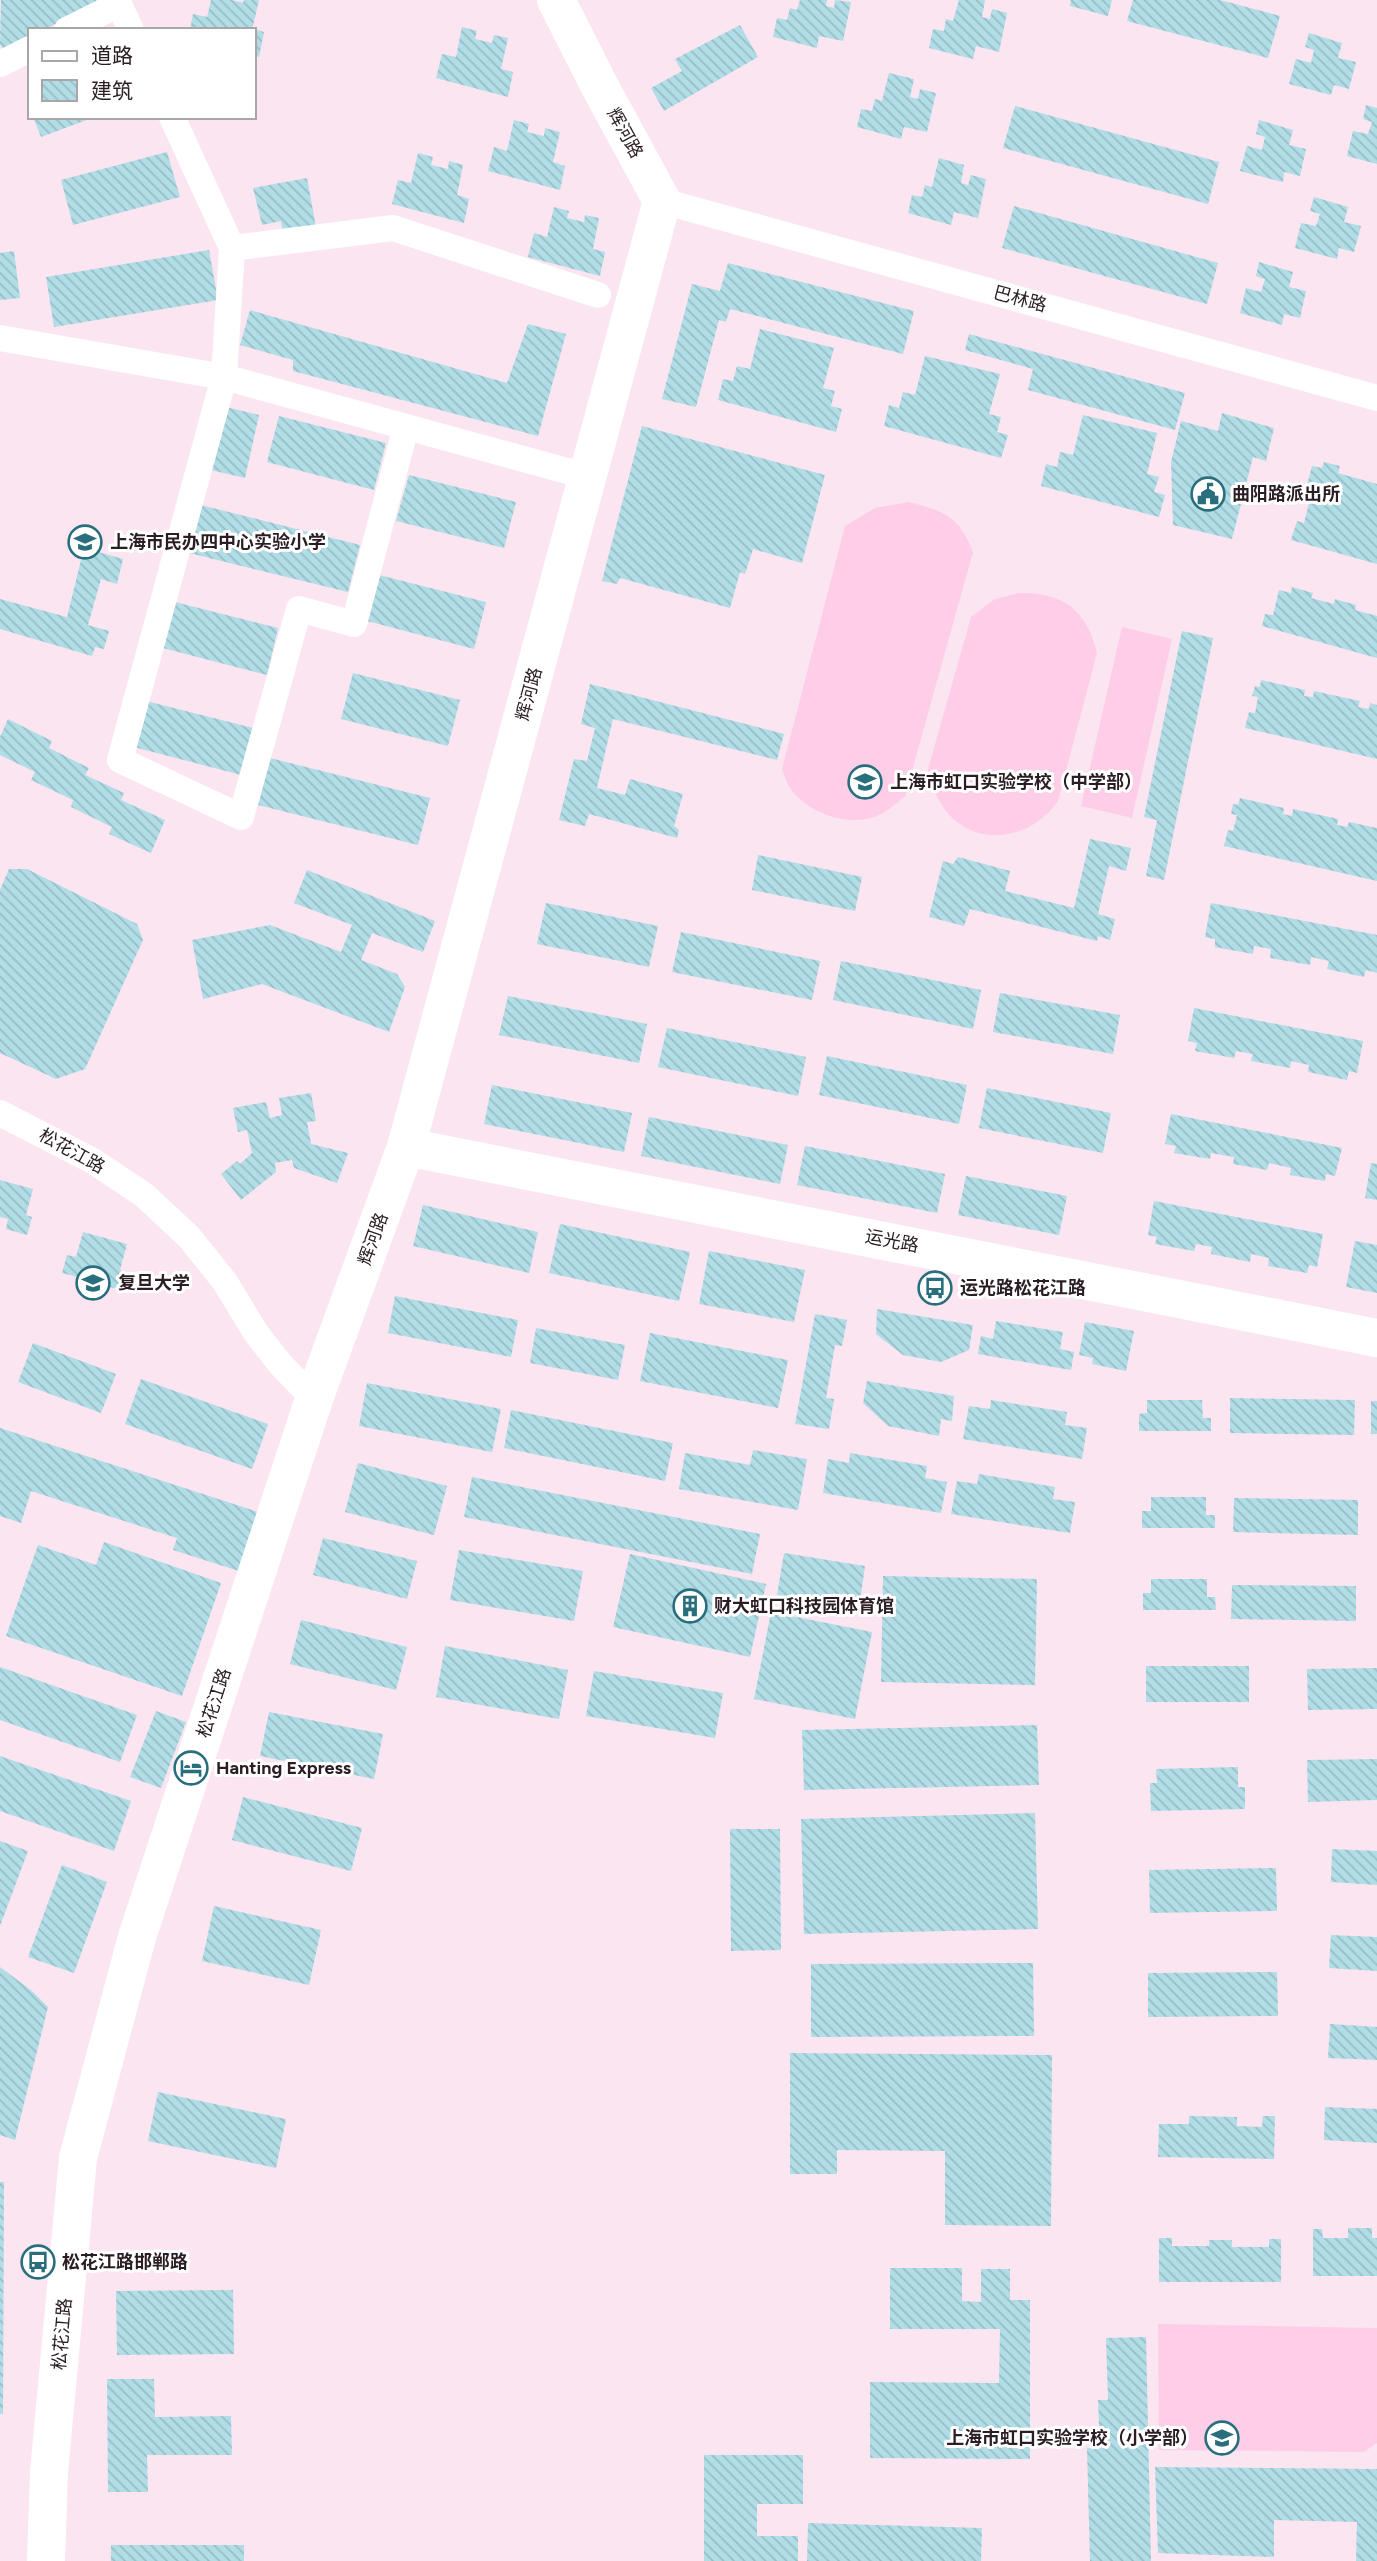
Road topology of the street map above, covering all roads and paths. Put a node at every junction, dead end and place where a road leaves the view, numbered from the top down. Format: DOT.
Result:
graph roads {
  1 [pos="556,0"];
  2 [pos="118,2"];
  3 [pos="71,28"];
  4 [pos="130,28"];
  5 [pos="28,50"];
  6 [pos="0,64"];
  7 [pos="173,119"];
  8 [pos="662,201"];
  9 [pos="232,248"];
  10 [pos="598,295"];
  11 [pos="0,338"];
  12 [pos="224,377"];
  13 [pos="1377,398"];
  14 [pos="406,427"];
  15 [pos="589,477"];
  16 [pos="0,1113"];
  17 [pos="406,1147"];
  18 [pos="1377,1338"];
  19 [pos="314,1399"];
  20 [pos="46,2561"];
  1 -- 8 [label="street, 辉河路"];
  2 -- 3 [label="street"];
  2 -- 4 [label="street"];
  5 -- 6 [label="street"];
  7 -- 9 [label="street"];
  8 -- 13 [label="street, 巴林路"];
  8 -- 15 [label="street, 辉河路"];
  9 -- 10 [label="street"];
  9 -- 12 [label="street"];
  11 -- 12 [label="street"];
  12 -- 14 [label="street"];
  12 -- 14 [label="street"];
  14 -- 15 [label="street"];
  15 -- 17 [label="street, 辉河路"];
  16 -- 19 [label="street, 松花江路"];
  17 -- 18 [label="street, 运光路"];
  17 -- 19 [label="street, 辉河路"];
  19 -- 20 [label="street, 松花江路"];
}
